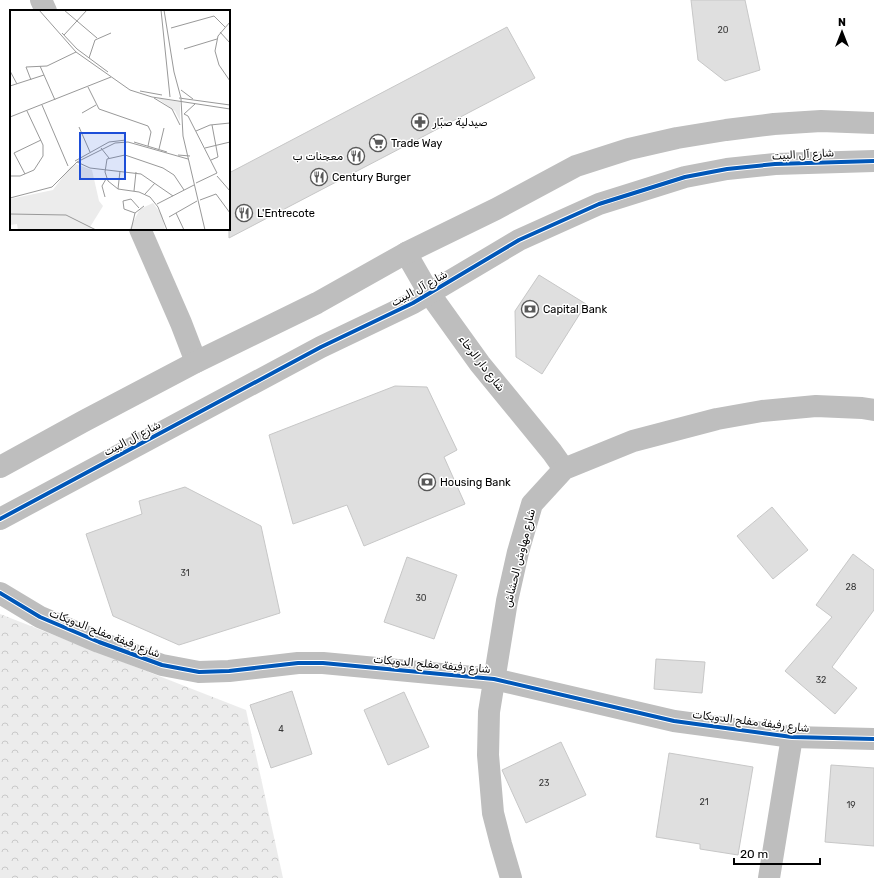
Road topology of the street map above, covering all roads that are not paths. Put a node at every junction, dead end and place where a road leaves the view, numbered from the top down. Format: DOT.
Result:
graph roads {
  1 [pos="42,0"];
  2 [pos="46,10"];
  3 [pos="874,123"];
  4 [pos="874,161"];
  5 [pos="140,230"];
  6 [pos="406,253"];
  7 [pos="429,293"];
  8 [pos="196,362"];
  9 [pos="874,410"];
  10 [pos="0,467"];
  11 [pos="564,469"];
  12 [pos="0,519"];
  13 [pos="0,593"];
  14 [pos="494,679"];
  15 [pos="792,737"];
  16 [pos="874,739"];
  17 [pos="511,878"];
  18 [pos="769,878"];
  1 -- 2 [label="street"];
  3 -- 6 [label="street"];
  4 -- 7 [label="street, شارع آل البيت"];
  5 -- 8 [label="street"];
  6 -- 7 [label="street, شارع دار الرخاء"];
  6 -- 8 [label="street"];
  7 -- 11 [label="street, شارع دار الرخاء"];
  7 -- 12 [label="street, شارع آل البيت"];
  8 -- 10 [label="street"];
  9 -- 11 [label="street, شارع مهاوش الحشاش"];
  11 -- 14 [label="street, شارع مهاوش الحشاش"];
  13 -- 14 [label="street, شارع رفيفة مفلح الدويكات"];
  14 -- 15 [label="street, شارع رفيفة مفلح الدويكات"];
  14 -- 17 [label="street, شارع مهاوش الحشاش"];
  15 -- 16 [label="street, شارع رفيفة مفلح الدويكات"];
  15 -- 18 [label="street"];
}
